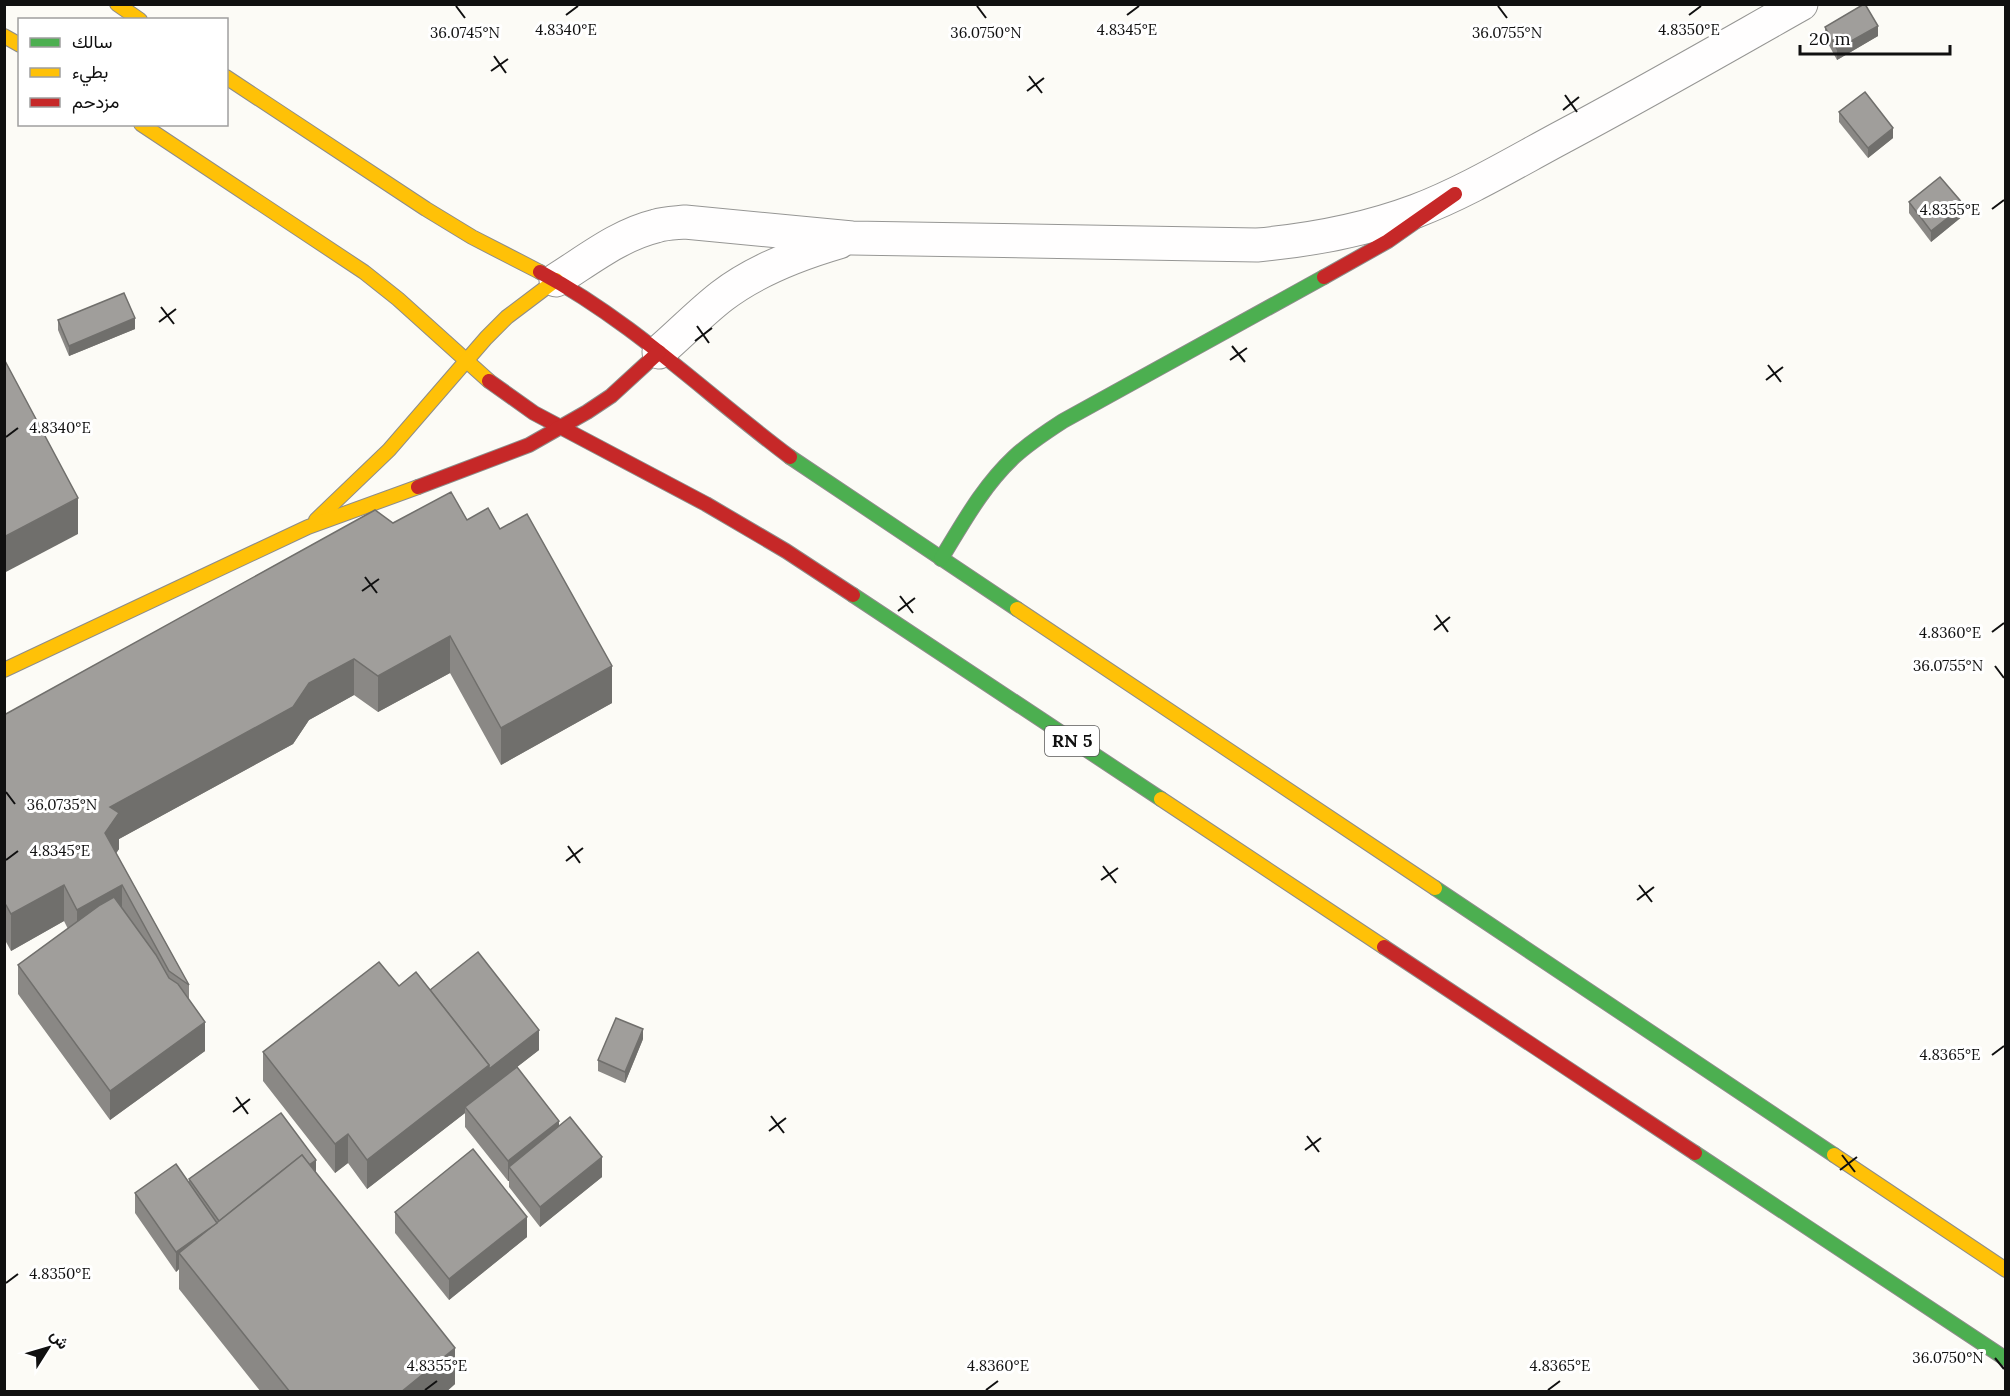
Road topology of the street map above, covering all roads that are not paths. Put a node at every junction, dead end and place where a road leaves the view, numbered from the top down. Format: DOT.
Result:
graph roads {
  1 [pos="117,4"];
  2 [pos="1801,4"];
  3 [pos="137,18"];
  4 [pos="4,36"];
  5 [pos="18,44"];
  6 [pos="228,78"];
  7 [pos="144,126"];
  8 [pos="1455,194"];
  9 [pos="852,238"];
  10 [pos="556,280"];
  11 [pos="659,352"];
  12 [pos="466,360"];
  13 [pos="560,428"];
  14 [pos="308,527"];
  15 [pos="941,559"];
  16 [pos="4,670"];
  17 [pos="2006,1270"];
  18 [pos="2006,1359"];
  1 -- 3 [label="main road"];
  2 -- 8 [label="street"];
  4 -- 5 [label="main road"];
  6 -- 10 [label="main road"];
  7 -- 12 [label="main road, RN 5"];
  8 -- 9 [label="street"];
  8 -- 15 [label="main road"];
  9 -- 10 [label="street"];
  9 -- 11 [label="street"];
  10 -- 11 [label="main road"];
  10 -- 12 [label="main road"];
  11 -- 13 [label="main road"];
  11 -- 15 [label="main road"];
  12 -- 13 [label="main road, RN 5"];
  12 -- 14 [label="main road"];
  13 -- 14 [label="main road"];
  13 -- 18 [label="main road, RN 5"];
  14 -- 16 [label="main road"];
  15 -- 17 [label="main road"];
}
